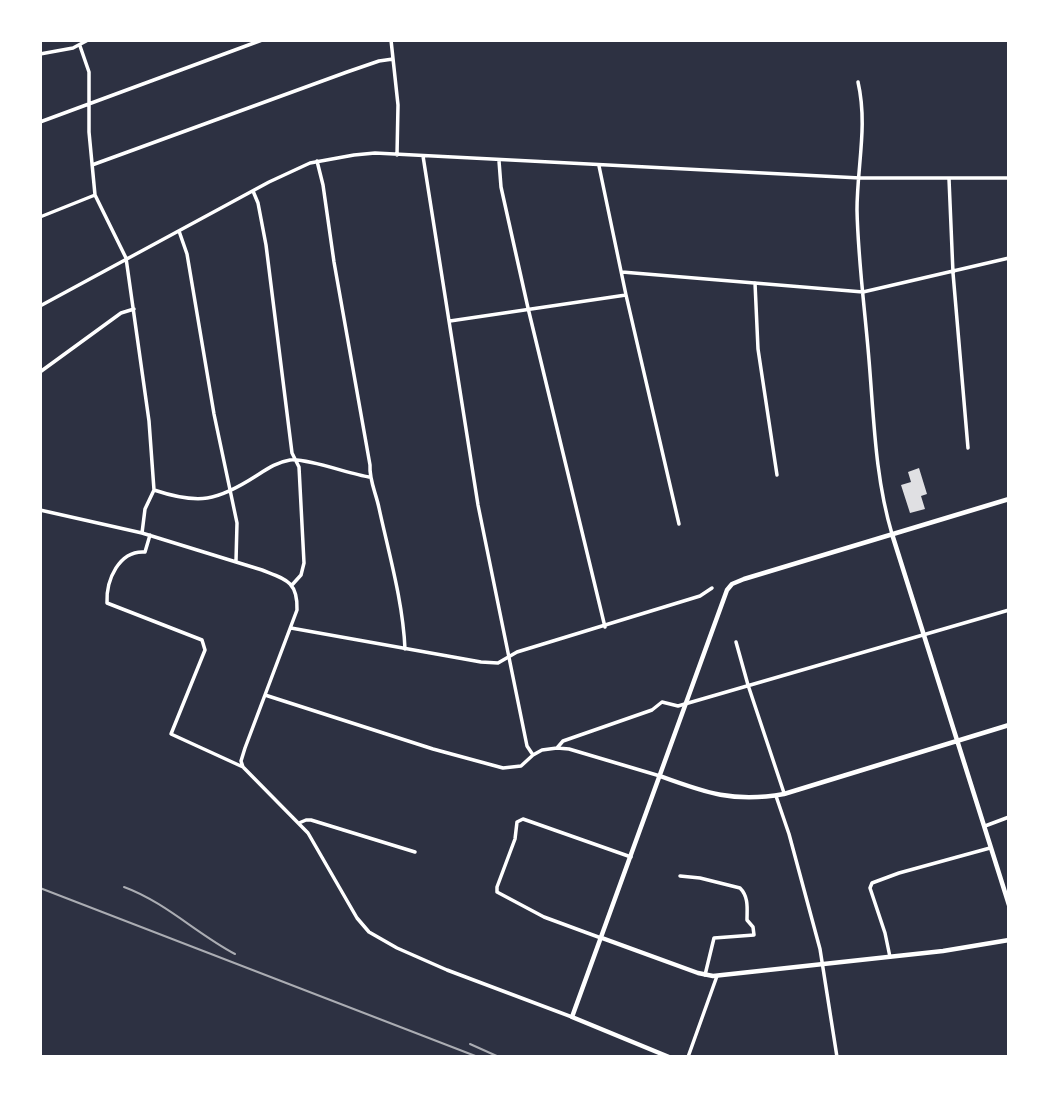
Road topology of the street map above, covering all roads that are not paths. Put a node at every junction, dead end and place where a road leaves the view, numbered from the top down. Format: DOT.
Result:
graph roads {
  1 [pos="88,40"];
  2 [pos="262,40"];
  3 [pos="391,40"];
  4 [pos="80,46"];
  5 [pos="40,54"];
  6 [pos="393,59"];
  7 [pos="858,82"];
  8 [pos="89,103"];
  9 [pos="40,122"];
  10 [pos="397,155"];
  11 [pos="423,156"];
  12 [pos="317,161"];
  13 [pos="499,161"];
  14 [pos="92,165"];
  15 [pos="599,166"];
  16 [pos="860,178"];
  17 [pos="1009,178"];
  18 [pos="949,179"];
  19 [pos="253,191"];
  20 [pos="95,195"];
  21 [pos="40,218"];
  22 [pos="179,231"];
  23 [pos="1009,258"];
  24 [pos="126,260"];
  25 [pos="622,272"];
  26 [pos="953,273"];
  27 [pos="754,283"];
  28 [pos="863,292"];
  29 [pos="626,295"];
  30 [pos="40,306"];
  31 [pos="528,308"];
  32 [pos="134,309"];
  33 [pos="450,321"];
  34 [pos="40,372"];
  35 [pos="968,448"];
  36 [pos="297,460"];
  37 [pos="777,475"];
  38 [pos="369,477"];
  39 [pos="154,490"];
  40 [pos="229,492"];
  41 [pos="1009,499"];
  42 [pos="40,510"];
  43 [pos="679,524"];
  44 [pos="142,533"];
  45 [pos="892,534"];
  46 [pos="149,535"];
  47 [pos="236,561"];
  48 [pos="292,585"];
  49 [pos="712,588"];
  50 [pos="1009,610"];
  51 [pos="605,627"];
  52 [pos="291,628"];
  53 [pos="923,635"];
  54 [pos="736,642"];
  55 [pos="405,649"];
  56 [pos="509,658"];
  57 [pos="748,685"];
  58 [pos="265,695"];
  59 [pos="686,703"];
  60 [pos="1009,726"];
  61 [pos="958,742"];
  62 [pos="557,748"];
  63 [pos="533,755"];
  64 [pos="243,767"];
  65 [pos="660,776"];
  66 [pos="784,794"];
  67 [pos="776,796"];
  68 [pos="1009,817"];
  69 [pos="299,823"];
  70 [pos="985,826"];
  71 [pos="991,848"];
  72 [pos="415,852"];
  73 [pos="631,857"];
  74 [pos="680,876"];
  75 [pos="1009,905"];
  76 [pos="602,938"];
  77 [pos="1009,940"];
  78 [pos="890,957"];
  79 [pos="822,964"];
  80 [pos="705,975"];
  81 [pos="717,976"];
  82 [pos="572,1017"];
  83 [pos="669,1057"];
  84 [pos="688,1057"];
  85 [pos="837,1057"];
  1 -- 4 [label="street"];
  2 -- 8 [label="street"];
  3 -- 6 [label="street"];
  4 -- 5 [label="street"];
  4 -- 8 [label="street"];
  6 -- 10 [label="street"];
  6 -- 14 [label="street"];
  7 -- 16 [label="street"];
  8 -- 9 [label="street"];
  8 -- 14 [label="street"];
  10 -- 11 [label="street"];
  10 -- 12 [label="street"];
  11 -- 13 [label="street"];
  11 -- 33 [label="street"];
  12 -- 19 [label="street"];
  12 -- 38 [label="street"];
  13 -- 15 [label="street"];
  13 -- 31 [label="street"];
  14 -- 20 [label="street"];
  15 -- 16 [label="street"];
  15 -- 25 [label="street"];
  16 -- 18 [label="street"];
  16 -- 28 [label="street"];
  17 -- 18 [label="street"];
  18 -- 26 [label="street"];
  19 -- 22 [label="street"];
  19 -- 36 [label="street"];
  20 -- 21 [label="street"];
  20 -- 24 [label="street"];
  22 -- 24 [label="street"];
  22 -- 40 [label="street"];
  23 -- 26 [label="street"];
  24 -- 30 [label="street"];
  24 -- 32 [label="street"];
  25 -- 27 [label="street"];
  25 -- 29 [label="street"];
  26 -- 28 [label="street"];
  26 -- 35 [label="street"];
  27 -- 28 [label="street"];
  27 -- 37 [label="street"];
  28 -- 45 [label="street"];
  29 -- 31 [label="street"];
  29 -- 43 [label="street"];
  31 -- 33 [label="street"];
  31 -- 51 [label="street"];
  32 -- 34 [label="street"];
  32 -- 39 [label="street"];
  33 -- 56 [label="street"];
  36 -- 38 [label="street"];
  36 -- 40 [label="street"];
  36 -- 48 [label="street"];
  38 -- 55 [label="street"];
  39 -- 40 [label="street"];
  39 -- 44 [label="street"];
  40 -- 47 [label="street"];
  41 -- 45 [label="street"];
  42 -- 44 [label="street"];
  44 -- 46 [label="street"];
  45 -- 53 [label="street"];
  45 -- 59 [label="street"];
  46 -- 47 [label="street"];
  46 -- 64 [label="street"];
  47 -- 48 [label="street"];
  48 -- 52 [label="street"];
  49 -- 51 [label="street"];
  50 -- 53 [label="street"];
  51 -- 56 [label="street"];
  52 -- 55 [label="street"];
  52 -- 58 [label="street"];
  53 -- 57 [label="street"];
  53 -- 61 [label="street"];
  54 -- 57 [label="street"];
  55 -- 56 [label="street"];
  56 -- 63 [label="street"];
  57 -- 59 [label="street"];
  57 -- 66 [label="street"];
  58 -- 63 [label="street"];
  58 -- 64 [label="street"];
  59 -- 62 [label="street"];
  59 -- 65 [label="street"];
  60 -- 61 [label="street"];
  61 -- 66 [label="street"];
  61 -- 70 [label="street"];
  62 -- 63 [label="street"];
  62 -- 65 [label="street"];
  64 -- 69 [label="street"];
  65 -- 67 [label="street"];
  65 -- 73 [label="street"];
  66 -- 67 [label="street"];
  67 -- 79 [label="street"];
  68 -- 70 [label="street"];
  69 -- 72 [label="street"];
  69 -- 82 [label="street"];
  70 -- 71 [label="street"];
  71 -- 75 [label="street"];
  71 -- 78 [label="street"];
  73 -- 76 [label="street"];
  73 -- 76 [label="street"];
  74 -- 80 [label="street"];
  76 -- 80 [label="street"];
  76 -- 82 [label="street"];
  77 -- 78 [label="street"];
  78 -- 79 [label="street"];
  79 -- 81 [label="street"];
  79 -- 85 [label="street"];
  80 -- 81 [label="street"];
  81 -- 84 [label="street"];
  82 -- 83 [label="street"];
}
